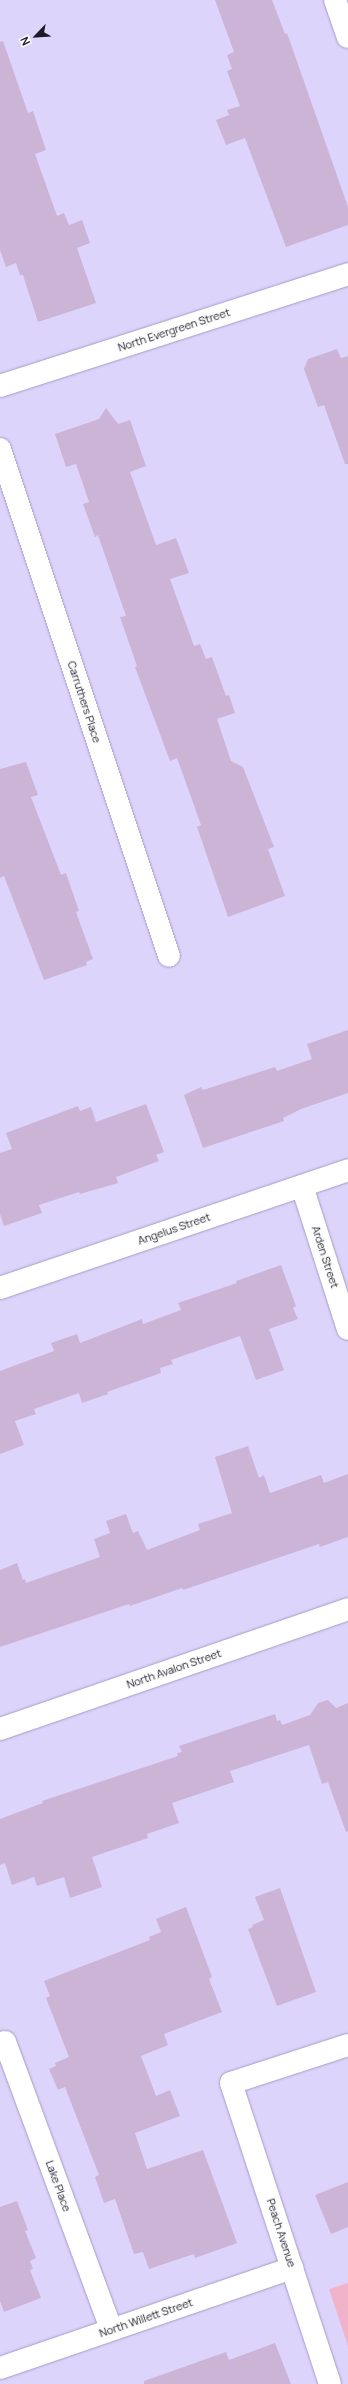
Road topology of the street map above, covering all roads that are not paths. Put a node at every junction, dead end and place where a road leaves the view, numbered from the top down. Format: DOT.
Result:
graph roads {
  1 [pos="335,0"];
  2 [pos="348,37"];
  3 [pos="348,274"];
  4 [pos="0,386"];
  5 [pos="0,448"];
  6 [pos="169,956"];
  7 [pos="348,1170"];
  8 [pos="302,1186"];
  9 [pos="0,1288"];
  10 [pos="348,1329"];
  11 [pos="348,1609"];
  12 [pos="0,1729"];
  13 [pos="5,2042"];
  14 [pos="348,2045"];
  15 [pos="292,2268"];
  16 [pos="111,2330"];
  17 [pos="0,2368"];
  18 [pos="330,2384"];
  1 -- 2 [label="street"];
  3 -- 4 [label="street, North Evergreen Street"];
  5 -- 6 [label="street, Carruthers Place"];
  7 -- 8 [label="street, Angelus Street"];
  8 -- 9 [label="street, Angelus Street"];
  8 -- 10 [label="street, Arden Street"];
  11 -- 12 [label="street, North Avalon Street"];
  13 -- 16 [label="street, Lake Place"];
  14 -- 15 [label="street, Peach Avenue"];
  15 -- 16 [label="street, North Willett Street"];
  15 -- 18 [label="street, Peach Avenue"];
  16 -- 17 [label="street, North Willett Street"];
}
